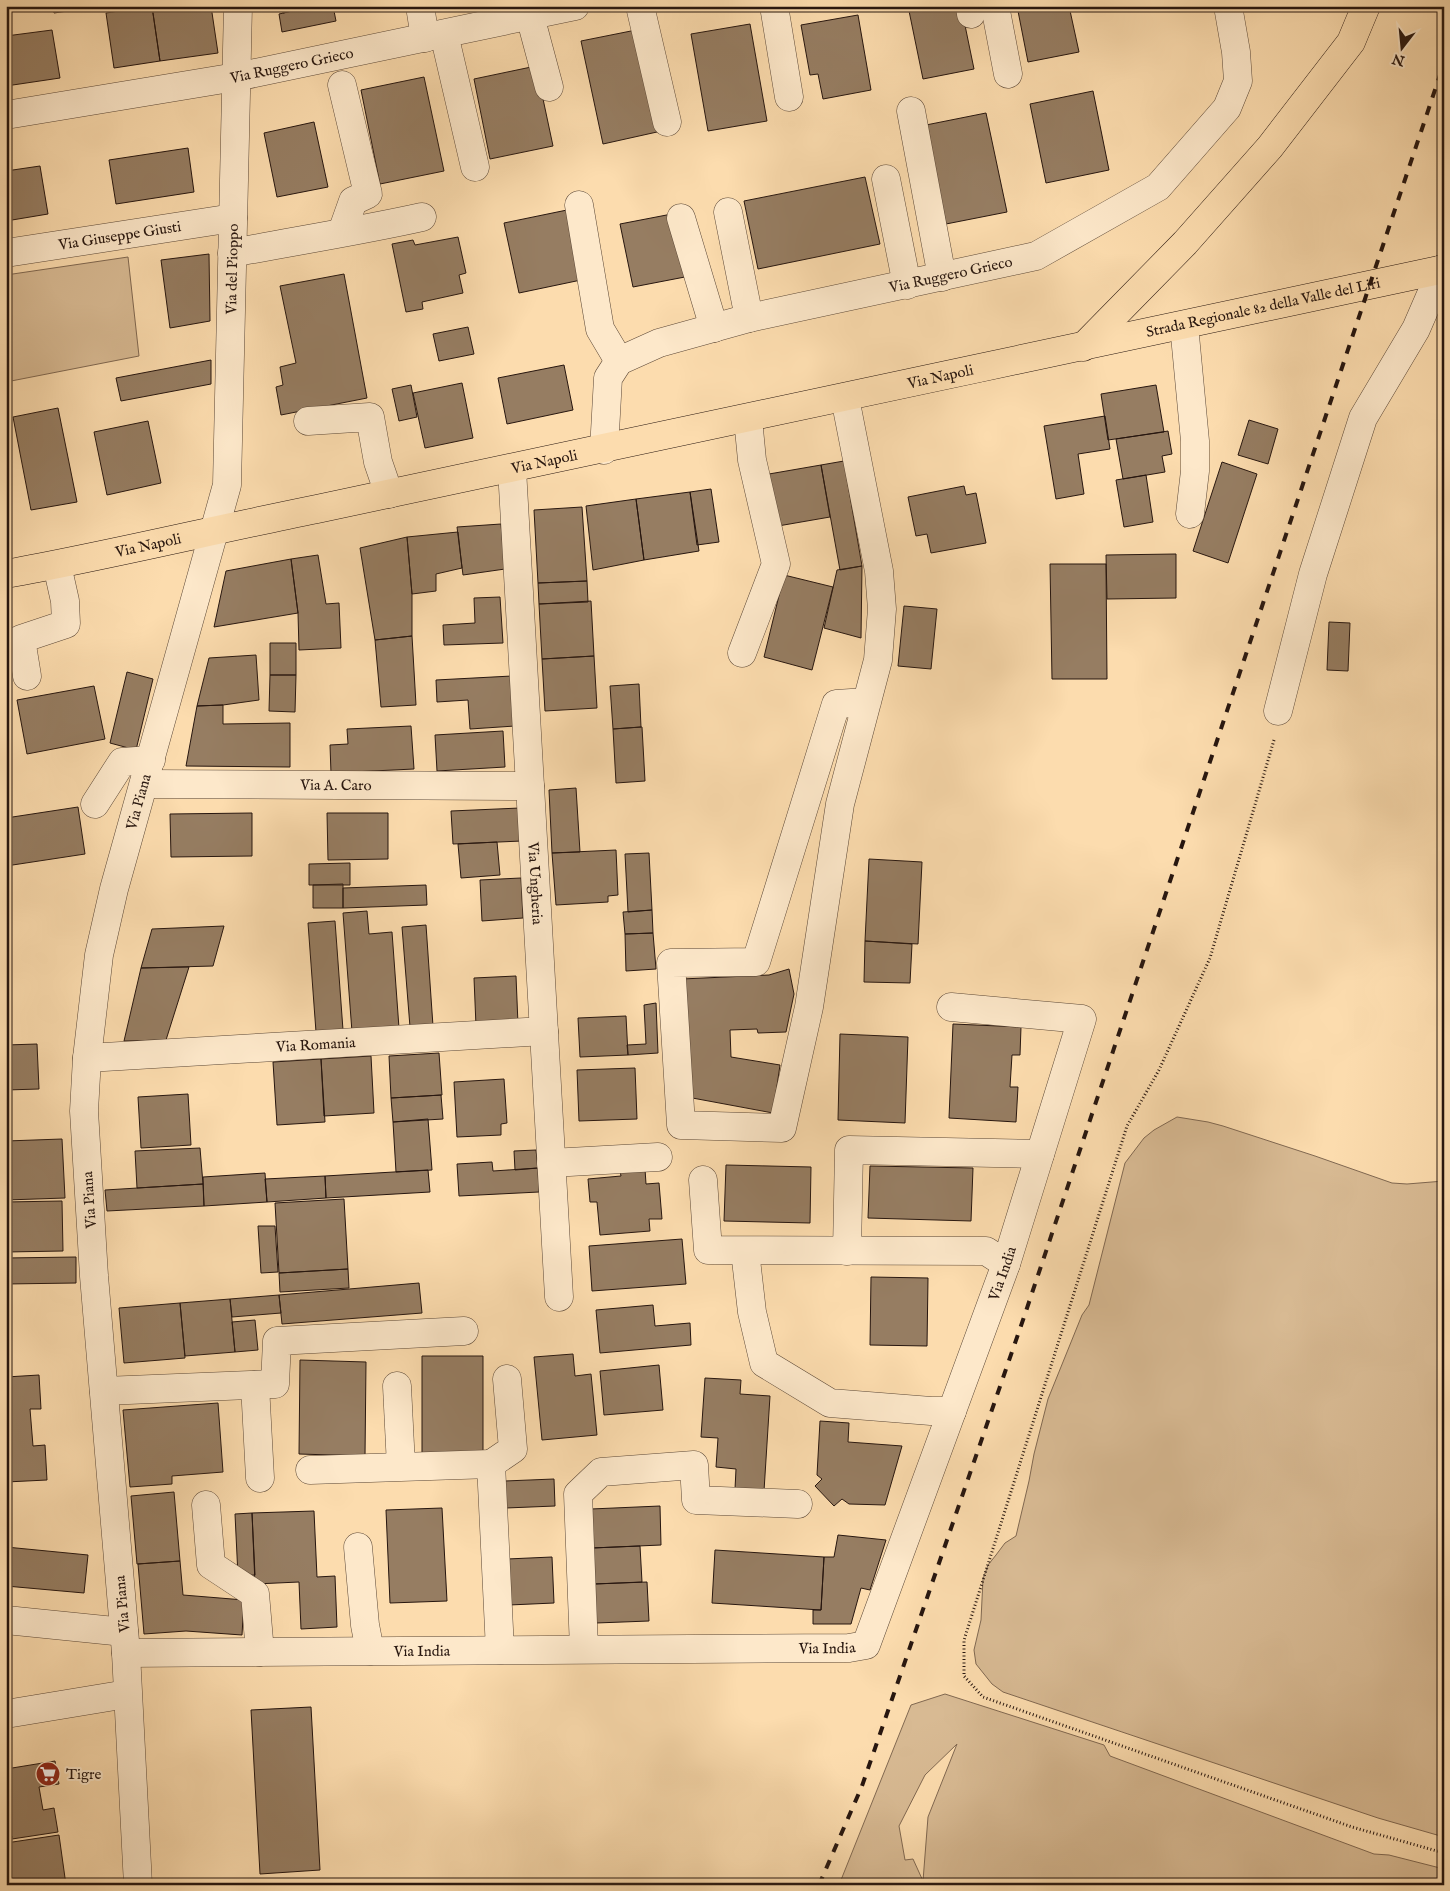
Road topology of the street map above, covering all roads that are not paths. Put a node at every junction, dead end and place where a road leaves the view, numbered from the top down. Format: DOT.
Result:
graph roads {
  1 [pos="238,6"];
  2 [pos="420,6"];
  3 [pos="575,6"];
  4 [pos="640,6"];
  5 [pos="774,6"];
  6 [pos="1228,6"];
  7 [pos="1366,6"];
  8 [pos="979,9"];
  9 [pos="530,16"];
  10 [pos="435,36"];
  11 [pos="1008,74"];
  12 [pos="236,77"];
  13 [pos="342,85"];
  14 [pos="549,86"];
  15 [pos="789,97"];
  16 [pos="910,111"];
  17 [pos="6,115"];
  18 [pos="667,122"];
  19 [pos="475,167"];
  20 [pos="886,179"];
  21 [pos="579,205"];
  22 [pos="728,212"];
  23 [pos="422,217"];
  24 [pos="232,218"];
  25 [pos="681,218"];
  26 [pos="342,232"];
  27 [pos="6,253"];
  28 [pos="232,253"];
  29 [pos="1443,269"];
  30 [pos="942,277"];
  31 [pos="907,284"];
  32 [pos="750,318"];
  33 [pos="1184,325"];
  34 [pos="714,328"];
  35 [pos="1083,347"];
  36 [pos="619,361"];
  37 [pos="845,398"];
  38 [pos="748,418"];
  39 [pos="308,421"];
  40 [pos="604,450"];
  41 [pos="512,469"];
  42 [pos="389,494"];
  43 [pos="1190,514"];
  44 [pos="215,530"];
  45 [pos="57,565"];
  46 [pos="6,574"];
  47 [pos="742,653"];
  48 [pos="27,676"];
  49 [pos="867,702"];
  50 [pos="1278,711"];
  51 [pos="147,772"];
  52 [pos="530,786"];
  53 [pos="95,804"];
  54 [pos="951,1007"];
  55 [pos="544,1031"];
  56 [pos="87,1058"];
  57 [pos="1040,1154"];
  58 [pos="658,1157"];
  59 [pos="551,1163"];
  60 [pos="703,1180"];
  61 [pos="746,1251"];
  62 [pos="847,1251"];
  63 [pos="1006,1264"];
  64 [pos="559,1297"];
  65 [pos="464,1331"];
  66 [pos="507,1379"];
  67 [pos="265,1384"];
  68 [pos="397,1386"];
  69 [pos="104,1391"];
  70 [pos="952,1410"];
  71 [pos="491,1464"];
  72 [pos="401,1466"];
  73 [pos="310,1470"];
  74 [pos="260,1478"];
  75 [pos="798,1504"];
  76 [pos="206,1505"];
  77 [pos="358,1547"];
  78 [pos="6,1620"];
  79 [pos="125,1642"];
  80 [pos="584,1649"];
  81 [pos="500,1650"];
  82 [pos="370,1651"];
  83 [pos="260,1652"];
  84 [pos="127,1694"];
  85 [pos="7,1708"];
  86 [pos="138,1885"];
  1 -- 12 [label="street, Via del Pioppo"];
  2 -- 10 [label="street"];
  3 -- 9 [label="street, Via Ruggero Grieco"];
  4 -- 18 [label="street"];
  5 -- 15 [label="street"];
  6 -- 30 [label="street, Via Ruggero Grieco"];
  7 -- 35 [label="main road"];
  8 -- 11 [label="street"];
  9 -- 10 [label="street, Via Ruggero Grieco"];
  9 -- 14 [label="street"];
  10 -- 12 [label="street, Via Ruggero Grieco"];
  10 -- 19 [label="street"];
  12 -- 17 [label="street, Via Ruggero Grieco"];
  12 -- 24 [label="street, Via del Pioppo"];
  13 -- 26 [label="street"];
  16 -- 30 [label="street"];
  20 -- 31 [label="street"];
  21 -- 36 [label="street"];
  22 -- 32 [label="street"];
  23 -- 26 [label="street"];
  24 -- 27 [label="street, Via Giuseppe Giusti"];
  24 -- 28 [label="street, Via del Pioppo"];
  25 -- 34 [label="street"];
  26 -- 28 [label="street"];
  28 -- 44 [label="street, Via del Pioppo"];
  29 -- 33 [label="main road, Strada Regionale 82 della Valle del Liri"];
  29 -- 50 [label="street"];
  30 -- 31 [label="street, Via Ruggero Grieco"];
  31 -- 32 [label="street, Via Ruggero Grieco"];
  32 -- 34 [label="street, Via Ruggero Grieco"];
  33 -- 35 [label="main road, Strada Regionale 82 della Valle del Liri"];
  33 -- 43 [label="street"];
  34 -- 36 [label="street, Via Ruggero Grieco"];
  35 -- 37 [label="main road, Via Napoli"];
  36 -- 40 [label="street"];
  37 -- 38 [label="main road, Via Napoli"];
  37 -- 49 [label="street"];
  38 -- 40 [label="main road, Via Napoli"];
  38 -- 47 [label="street"];
  39 -- 42 [label="street"];
  40 -- 41 [label="main road, Via Napoli"];
  41 -- 42 [label="main road, Via Napoli"];
  41 -- 52 [label="street, Via Ungheria"];
  42 -- 44 [label="main road, Via Napoli"];
  44 -- 45 [label="main road, Via Napoli"];
  44 -- 51 [label="street, Via Piana"];
  45 -- 46 [label="main road, Via Napoli"];
  45 -- 48 [label="street"];
  49 -- 49 [label="street"];
  51 -- 52 [label="street, Via A. Caro"];
  51 -- 53 [label="street, Via A. Caro"];
  51 -- 56 [label="street, Via Piana"];
  52 -- 55 [label="street, Via Ungheria"];
  54 -- 57 [label="street, Via India"];
  55 -- 56 [label="street, Via Romania"];
  55 -- 59 [label="street, Via Ungheria"];
  56 -- 69 [label="street, Via Piana"];
  57 -- 62 [label="street"];
  57 -- 63 [label="street, Via India"];
  58 -- 59 [label="street"];
  59 -- 64 [label="street, Via Ungheria"];
  60 -- 61 [label="street"];
  61 -- 62 [label="street"];
  61 -- 70 [label="street"];
  62 -- 63 [label="street"];
  63 -- 70 [label="street, Via India"];
  65 -- 67 [label="street"];
  66 -- 71 [label="street"];
  67 -- 69 [label="street"];
  67 -- 74 [label="street"];
  68 -- 72 [label="street"];
  69 -- 79 [label="street, Via Piana"];
  70 -- 80 [label="street, Via India"];
  71 -- 72 [label="street"];
  71 -- 81 [label="street"];
  72 -- 73 [label="street"];
  75 -- 80 [label="street"];
  76 -- 83 [label="street"];
  77 -- 82 [label="street"];
  78 -- 79 [label="street, Via India"];
  79 -- 83 [label="street, Via India"];
  79 -- 84 [label="street, Via Piana"];
  80 -- 81 [label="street, Via India"];
  81 -- 82 [label="street, Via India"];
  82 -- 83 [label="street, Via India"];
  84 -- 85 [label="street"];
  84 -- 86 [label="street, Via Piana"];
}
